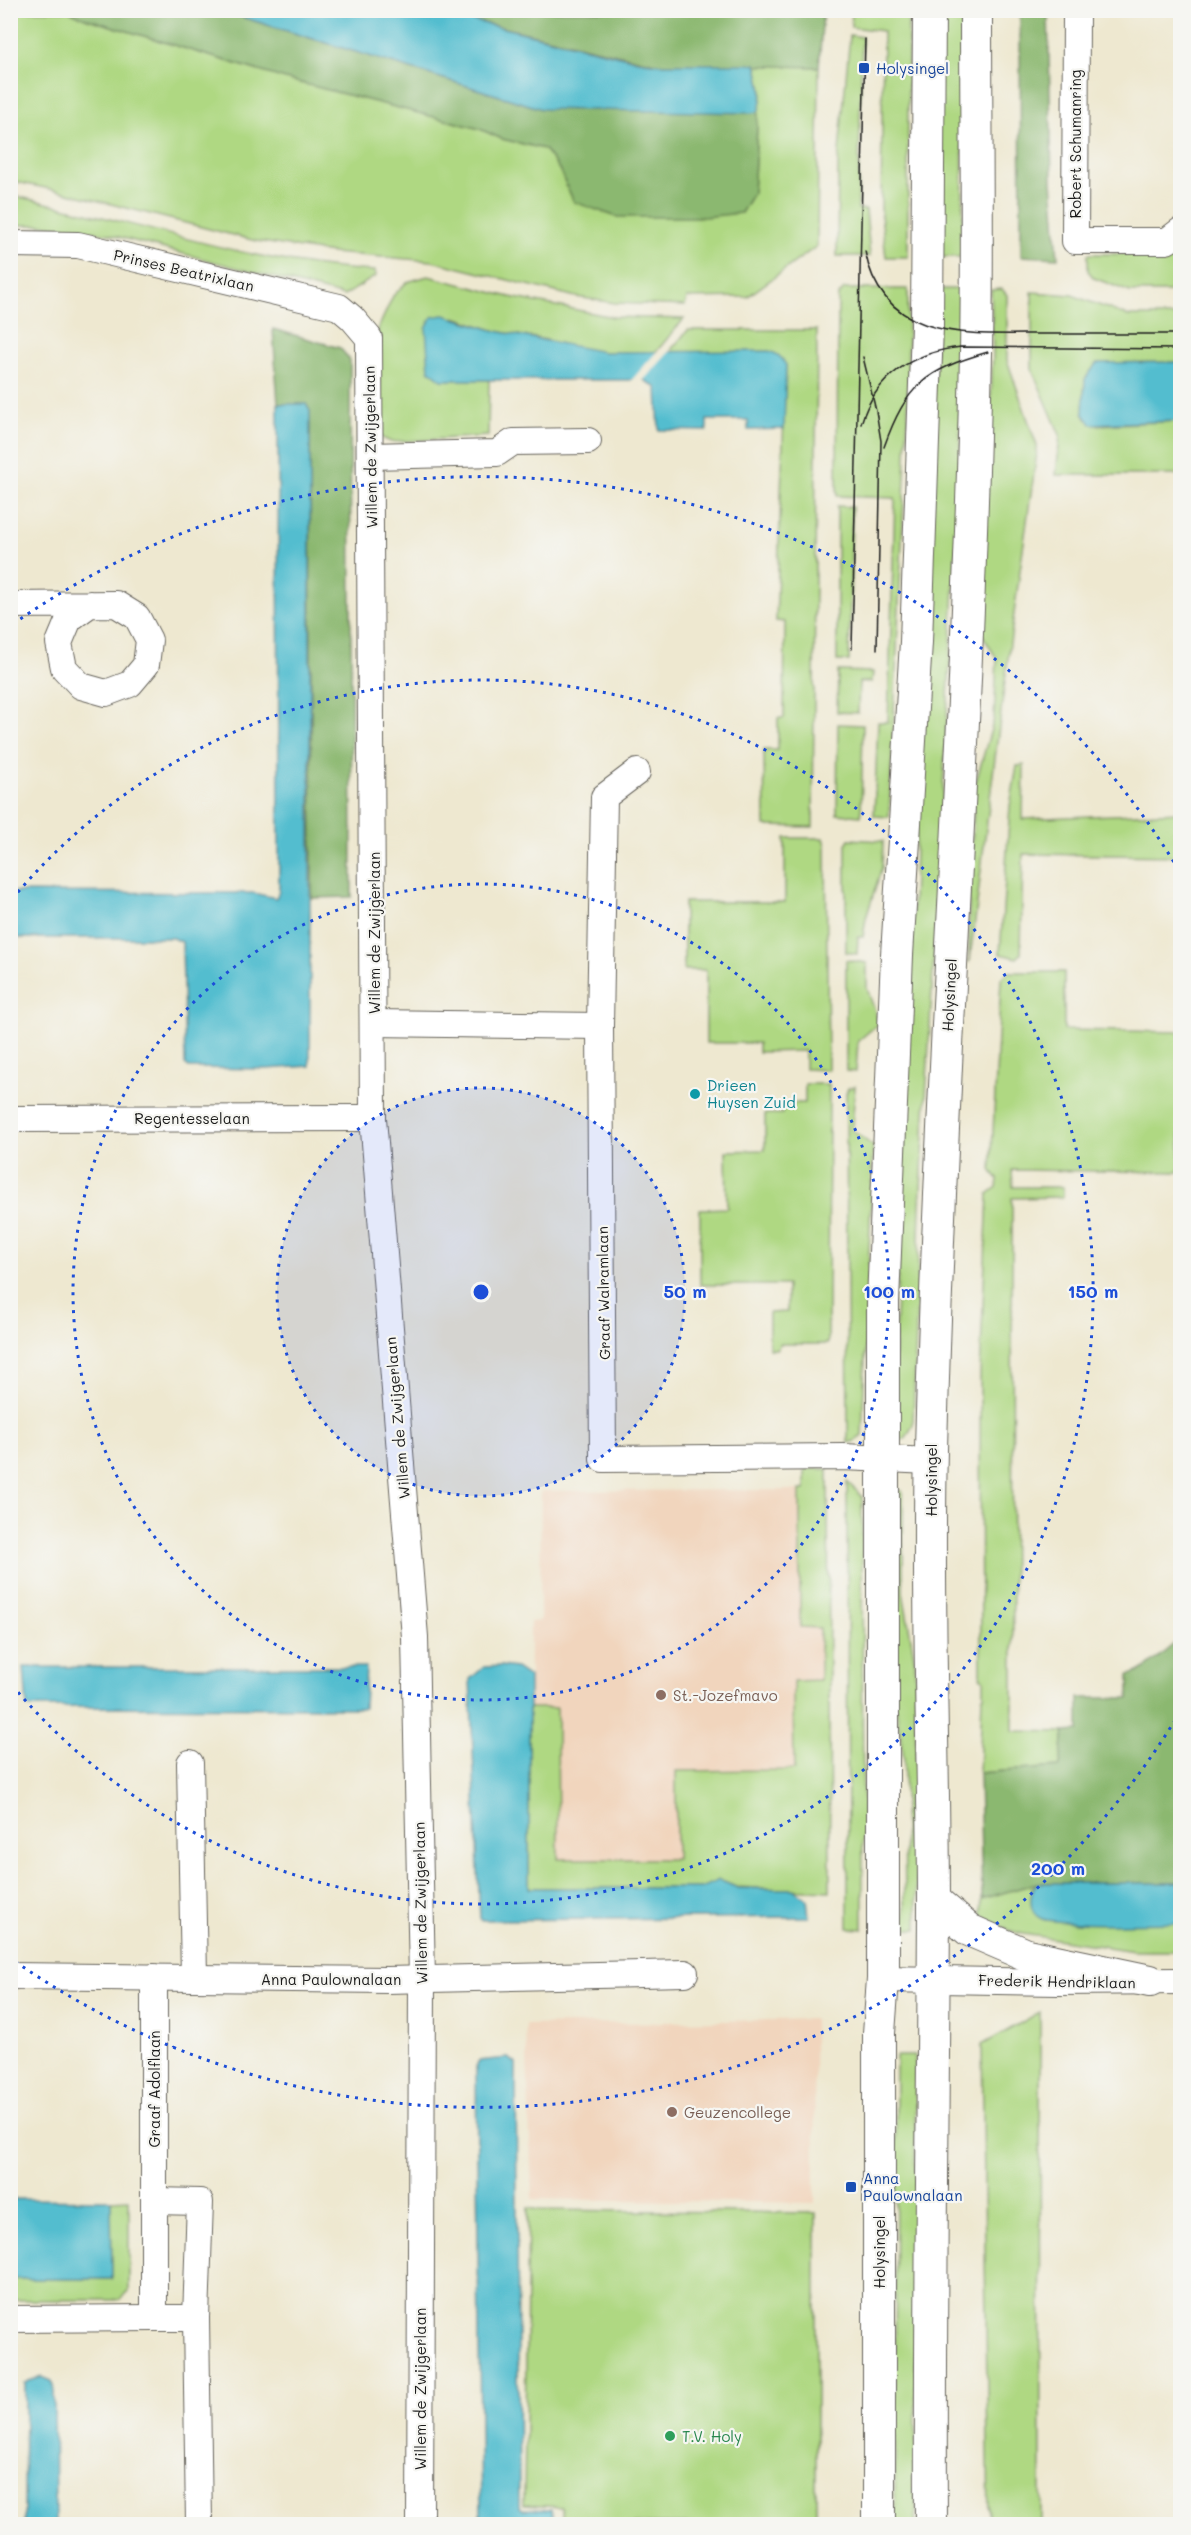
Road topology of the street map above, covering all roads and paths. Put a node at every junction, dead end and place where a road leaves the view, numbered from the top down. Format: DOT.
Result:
graph roads {
  1 [pos="929,10"];
  2 [pos="976,10"];
  3 [pos="1076,10"];
  4 [pos="1180,231"];
  5 [pos="10,244"];
  6 [pos="352,318"];
  7 [pos="588,441"];
  8 [pos="370,456"];
  9 [pos="90,604"];
  10 [pos="10,605"];
  11 [pos="637,772"];
  12 [pos="374,1023"];
  13 [pos="600,1026"];
  14 [pos="373,1118"];
  15 [pos="10,1119"];
  16 [pos="883,1459"];
  17 [pos="930,1461"];
  18 [pos="190,1763"];
  19 [pos="934,1900"];
  20 [pos="685,1973"];
  21 [pos="10,1976"];
  22 [pos="154,1977"];
  23 [pos="194,1977"];
  24 [pos="422,1979"];
  25 [pos="883,1979"];
  26 [pos="933,1979"];
  27 [pos="1180,1981"];
  28 [pos="1150,1982"];
  29 [pos="154,2201"];
  30 [pos="154,2318"];
  31 [pos="196,2318"];
  32 [pos="10,2319"];
  33 [pos="199,2524"];
  34 [pos="420,2524"];
  35 [pos="879,2524"];
  36 [pos="931,2524"];
  1 -- 16 [label="street, Holysingel"];
  2 -- 17 [label="street, Holysingel"];
  3 -- 4 [label="street, Robert Schumanring"];
  5 -- 6 [label="street, Prinses Beatrixlaan"];
  6 -- 8 [label="street, Willem de Zwijgerlaan"];
  7 -- 8 [label="street"];
  8 -- 12 [label="street, Willem de Zwijgerlaan"];
  9 -- 10 [label="street"];
  11 -- 13 [label="street"];
  12 -- 13 [label="street"];
  12 -- 14 [label="street, Willem de Zwijgerlaan"];
  13 -- 16 [label="street, Graaf Walramlaan"];
  14 -- 15 [label="street, Regentesselaan"];
  14 -- 24 [label="street, Willem de Zwijgerlaan"];
  16 -- 17 [label="street, Graaf Walramlaan"];
  16 -- 25 [label="street, Holysingel"];
  17 -- 19 [label="street, Holysingel"];
  18 -- 23 [label="street"];
  19 -- 26 [label="street, Holysingel"];
  19 -- 28 [label="street"];
  20 -- 24 [label="street, Anna Paulownalaan"];
  21 -- 22 [label="street, Anna Paulownalaan"];
  22 -- 23 [label="street, Anna Paulownalaan"];
  22 -- 29 [label="street, Graaf Adolflaan"];
  23 -- 24 [label="street, Anna Paulownalaan"];
  24 -- 34 [label="street, Willem de Zwijgerlaan"];
  25 -- 26 [label="street"];
  25 -- 35 [label="street, Holysingel"];
  26 -- 28 [label="street, Frederik Hendriklaan"];
  26 -- 36 [label="street, Holysingel"];
  27 -- 28 [label="street, Frederik Hendriklaan"];
  29 -- 30 [label="street, Graaf Adolflaan"];
  29 -- 31 [label="street"];
  30 -- 31 [label="street"];
  30 -- 32 [label="street"];
  31 -- 33 [label="street"];
}
